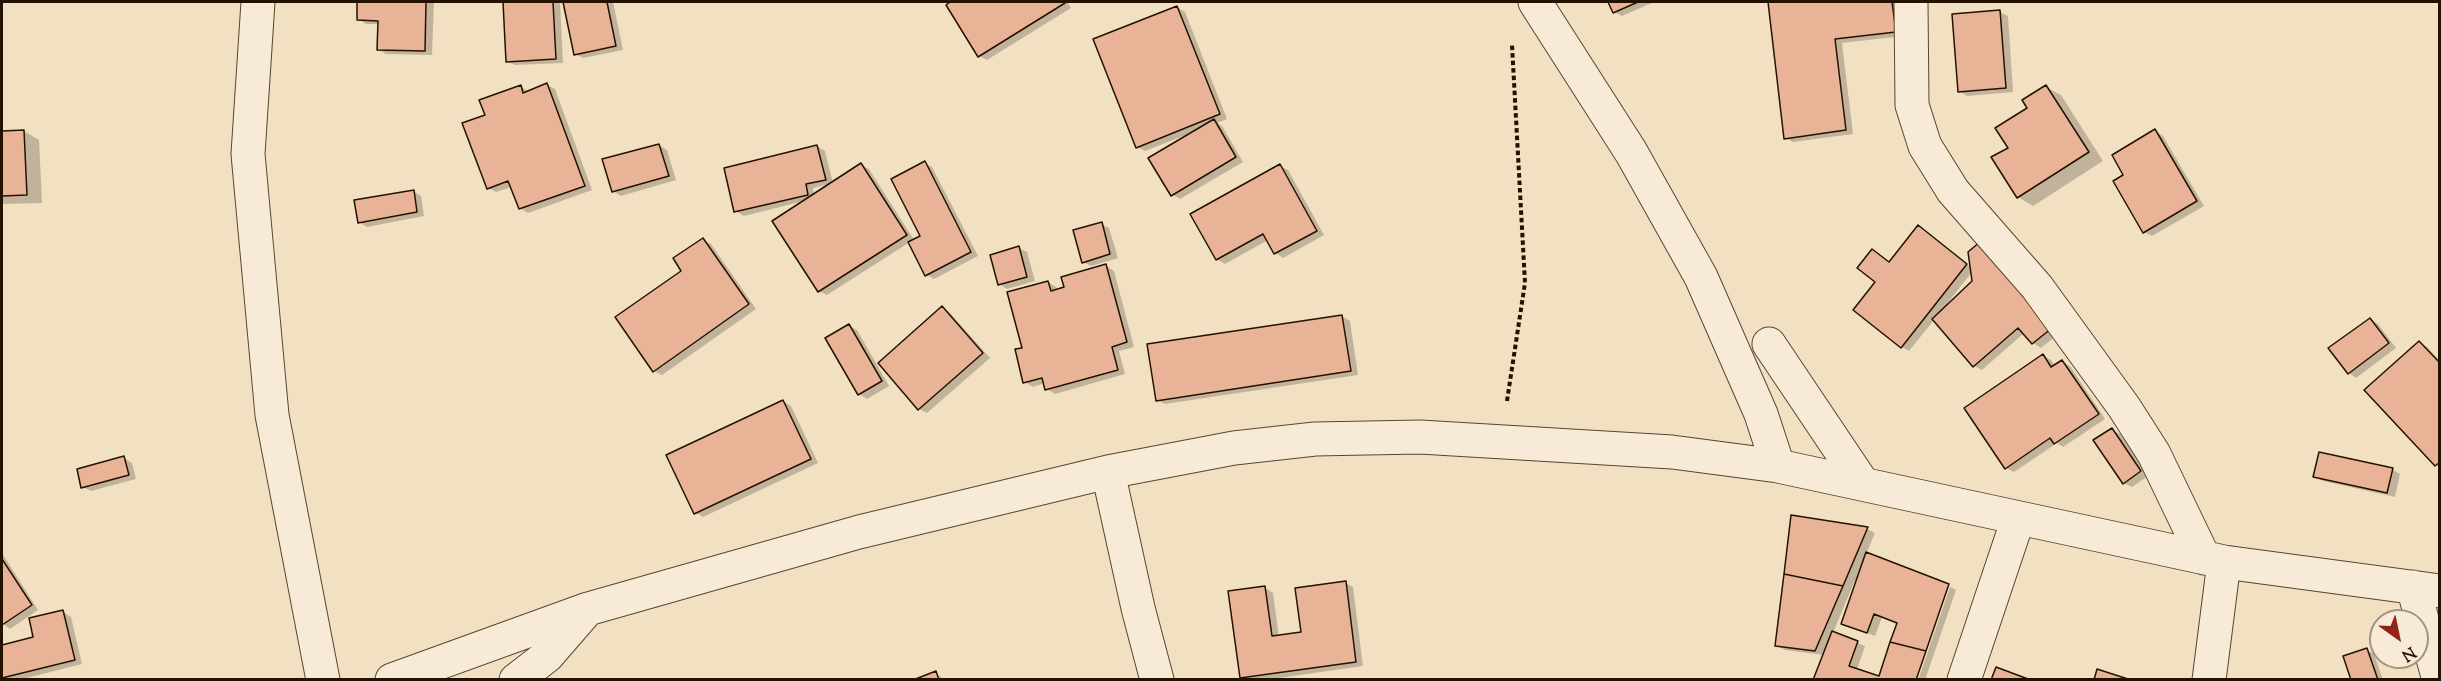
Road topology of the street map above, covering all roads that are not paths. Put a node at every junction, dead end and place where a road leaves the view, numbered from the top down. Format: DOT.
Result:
graph roads {
  1 [pos="258,2"];
  2 [pos="1535,2"];
  3 [pos="1911,2"];
  4 [pos="1769,344"];
  5 [pos="1778,466"];
  6 [pos="1108,472"];
  7 [pos="1863,484"];
  8 [pos="2018,519"];
  9 [pos="2214,560"];
  10 [pos="2426,589"];
  11 [pos="588,609"];
  12 [pos="323,680"];
  13 [pos="392,680"];
  14 [pos="516,680"];
  15 [pos="1157,680"];
  16 [pos="1964,680"];
  17 [pos="2209,680"];
  18 [pos="2439,680"];
  1 -- 12 [label="street"];
  2 -- 5 [label="street"];
  3 -- 9 [label="street"];
  4 -- 7 [label="street"];
  5 -- 6 [label="street"];
  5 -- 7 [label="street"];
  6 -- 11 [label="street"];
  6 -- 15 [label="street"];
  7 -- 8 [label="street"];
  8 -- 9 [label="street"];
  8 -- 16 [label="street"];
  9 -- 10 [label="street"];
  9 -- 17 [label="street"];
  10 -- 18 [label="street"];
  11 -- 13 [label="street"];
  11 -- 14 [label="street"];
}
